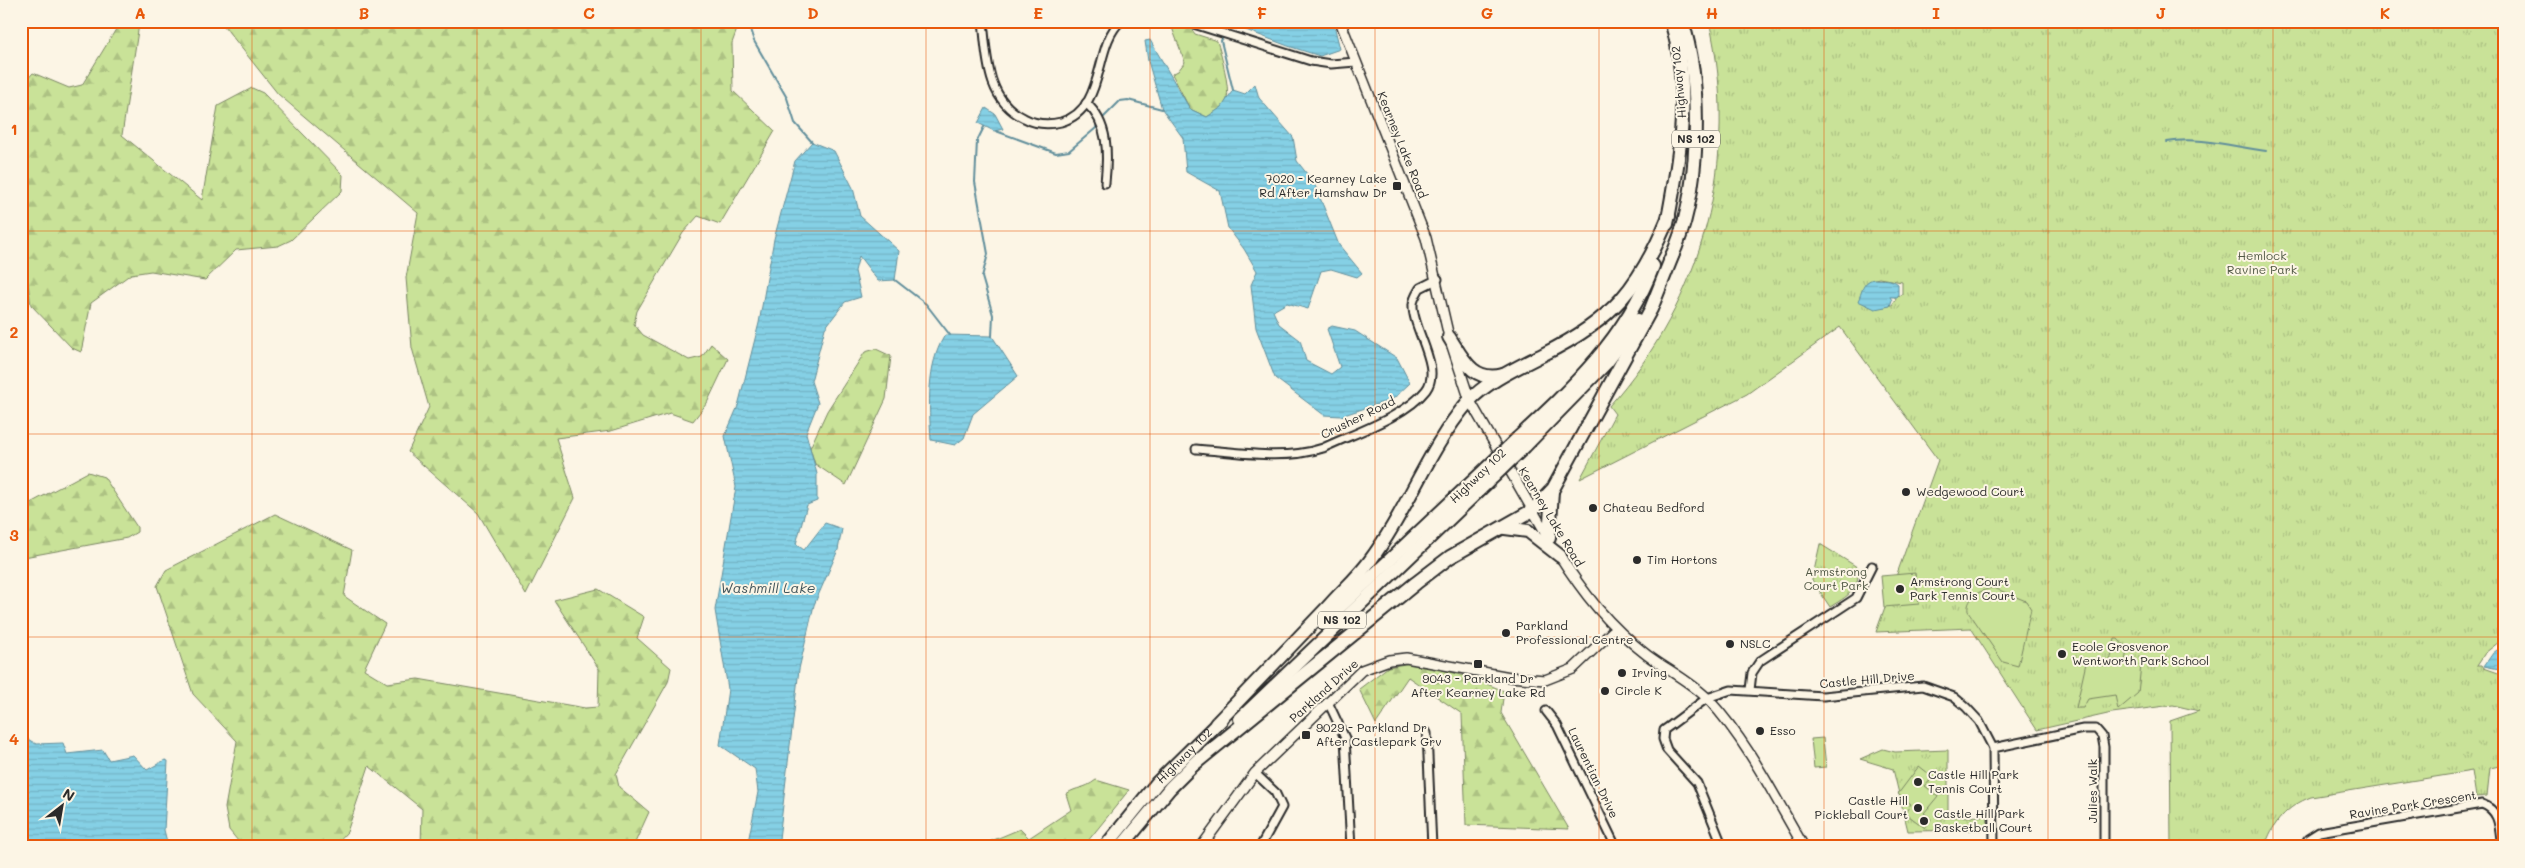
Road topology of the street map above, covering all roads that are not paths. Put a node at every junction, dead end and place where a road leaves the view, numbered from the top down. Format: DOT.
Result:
graph roads {
  1 [pos="984,21"];
  2 [pos="1122,21"];
  3 [pos="1184,21"];
  4 [pos="1340,21"];
  5 [pos="1670,21"];
  6 [pos="1682,21"];
  7 [pos="1356,62"];
  8 [pos="1086,103"];
  9 [pos="1105,183"];
  10 [pos="1668,216"];
  11 [pos="1673,254"];
  12 [pos="1438,279"];
  13 [pos="1450,337"];
  14 [pos="1510,373"];
  15 [pos="1470,401"];
  16 [pos="1521,442"];
  17 [pos="1196,449"];
  18 [pos="1490,472"];
  19 [pos="1553,489"];
  20 [pos="1533,510"];
  21 [pos="1505,528"];
  22 [pos="1548,538"];
  23 [pos="1560,556"];
  24 [pos="1872,566"];
  25 [pos="1615,629"];
  26 [pos="1750,690"];
  27 [pos="1707,698"];
  28 [pos="1328,702"];
  29 [pos="1546,711"];
  30 [pos="1216,724"];
  31 [pos="1427,733"];
  32 [pos="1993,748"];
  33 [pos="1193,765"];
  34 [pos="1255,773"];
  35 [pos="1105,847"];
  36 [pos="1121,847"];
  37 [pos="1201,847"];
  38 [pos="1260,847"];
  39 [pos="1351,847"];
  40 [pos="1432,847"];
  41 [pos="1616,847"];
  42 [pos="1723,847"];
  43 [pos="1804,847"];
  44 [pos="1994,847"];
  45 [pos="2104,847"];
  46 [pos="2302,847"];
  47 [pos="2502,847"];
  1 -- 8 [label="street"];
  2 -- 8 [label="street"];
  3 -- 7 [label="street"];
  4 -- 7 [label="main road, Kearney Lake Road"];
  5 -- 10 [label="highway, Highway 102 / NS 102"];
  6 -- 11 [label="highway, Highway 102 / NS 102"];
  7 -- 12 [label="main road, Kearney Lake Road"];
  8 -- 9 [label="street"];
  10 -- 14 [label="highway"];
  10 -- 16 [label="highway, Highway 102 / NS 102"];
  11 -- 16 [label="highway, Highway 102 / NS 102"];
  11 -- 19 [label="highway"];
  12 -- 13 [label="main road, Kearney Lake Road"];
  12 -- 17 [label="street, Crusher Road"];
  13 -- 14 [label="highway"];
  13 -- 15 [label="main road, Kearney Lake Road"];
  14 -- 15 [label="highway"];
  15 -- 20 [label="main road, Kearney Lake Road"];
  15 -- 30 [label="highway"];
  16 -- 18 [label="highway, Highway 102 / NS 102, bridge"];
  18 -- 30 [label="highway, Highway 102 / NS 102"];
  18 -- 33 [label="highway, Highway 102 / NS 102"];
  19 -- 20 [label="highway"];
  19 -- 22 [label="highway"];
  20 -- 21 [label="highway"];
  20 -- 22 [label="main road, Kearney Lake Road"];
  21 -- 23 [label="highway"];
  21 -- 33 [label="highway"];
  22 -- 23 [label="main road, Kearney Lake Road"];
  23 -- 25 [label="main road, Kearney Lake Road"];
  24 -- 26 [label="street"];
  25 -- 27 [label="main road, Kearney Lake Road"];
  25 -- 28 [label="main road, Parkland Drive"];
  26 -- 27 [label="street, Castle Hill Drive"];
  26 -- 32 [label="street, Castle Hill Drive"];
  27 -- 42 [label="street, Castle Hill Drive"];
  27 -- 43 [label="main road, Kearney Lake Road"];
  28 -- 34 [label="main road, Parkland Drive"];
  28 -- 39 [label="street"];
  29 -- 41 [label="street, Laurentian Drive"];
  30 -- 35 [label="highway, Highway 102 / NS 102"];
  31 -- 40 [label="street"];
  32 -- 44 [label="street, Castle Hill Drive"];
  32 -- 45 [label="street, Julies Walk"];
  33 -- 36 [label="highway, Highway 102 / NS 102"];
  34 -- 37 [label="main road, Parkland Drive"];
  34 -- 38 [label="street"];
  46 -- 47 [label="street, Ravine Park Crescent"];
}
